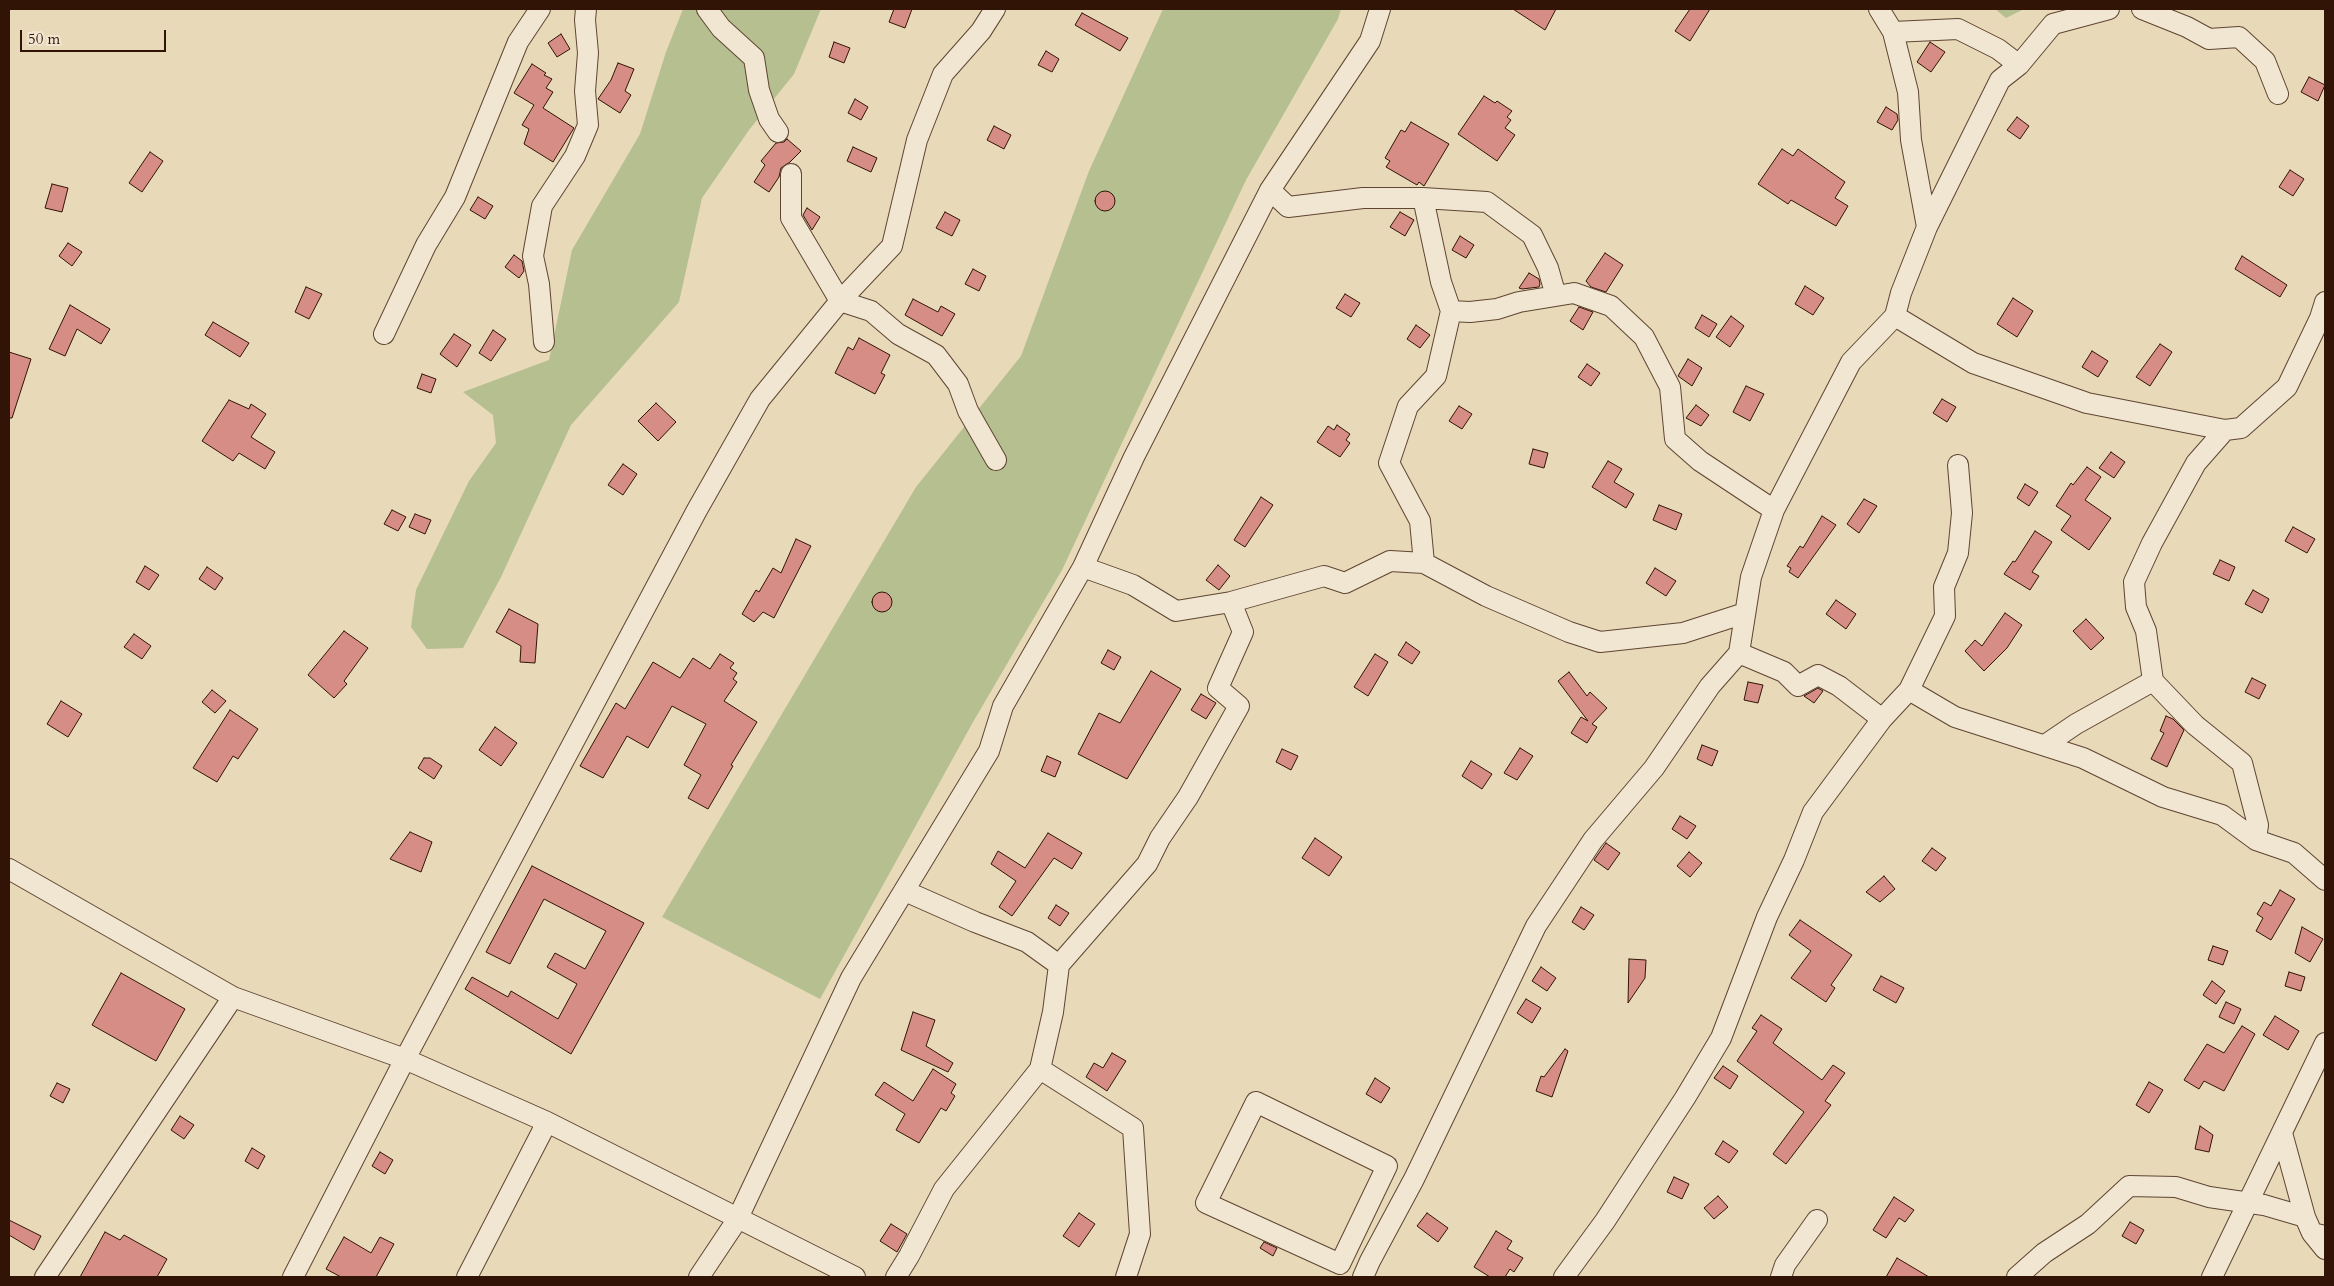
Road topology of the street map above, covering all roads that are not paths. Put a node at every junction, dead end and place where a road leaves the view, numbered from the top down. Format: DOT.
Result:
graph roads {
  1 [pos="540,9"];
  2 [pos="586,9"];
  3 [pos="707,9"];
  4 [pos="995,9"];
  5 [pos="1380,9"];
  6 [pos="1879,9"];
  7 [pos="2108,9"];
  8 [pos="2142,9"];
  9 [pos="1893,32"];
  10 [pos="2019,65"];
  11 [pos="2278,94"];
  12 [pos="778,132"];
  13 [pos="791,174"];
  14 [pos="1270,190"];
  15 [pos="1423,198"];
  16 [pos="1927,227"];
  17 [pos="1556,296"];
  18 [pos="840,301"];
  19 [pos="2325,302"];
  20 [pos="1451,311"];
  21 [pos="1895,316"];
  22 [pos="384,334"];
  23 [pos="544,342"];
  24 [pos="2225,430"];
  25 [pos="996,460"];
  26 [pos="1958,465"];
  27 [pos="1774,510"];
  28 [pos="1424,563"];
  29 [pos="1083,567"];
  30 [pos="1230,602"];
  31 [pos="1745,613"];
  32 [pos="1739,652"];
  33 [pos="2153,680"];
  34 [pos="1909,690"];
  35 [pos="1882,719"];
  36 [pos="2045,745"];
  37 [pos="2256,840"];
  38 [pos="9,869"];
  39 [pos="2325,880"];
  40 [pos="905,891"];
  41 [pos="1059,965"];
  42 [pos="233,997"];
  43 [pos="2325,1043"];
  44 [pos="405,1059"];
  45 [pos="1040,1069"];
  46 [pos="547,1122"];
  47 [pos="2282,1133"];
  48 [pos="1386,1166"];
  49 [pos="2248,1203"];
  50 [pos="737,1220"];
  51 [pos="1817,1220"];
  52 [pos="2314,1229"];
  53 [pos="2325,1249"];
  54 [pos="45,1277"];
  55 [pos="294,1277"];
  56 [pos="468,1277"];
  57 [pos="699,1277"];
  58 [pos="855,1277"];
  59 [pos="896,1277"];
  60 [pos="1126,1277"];
  61 [pos="1363,1277"];
  62 [pos="1564,1277"];
  63 [pos="1781,1277"];
  64 [pos="2017,1277"];
  65 [pos="2212,1277"];
  1 -- 22 [label="street"];
  2 -- 23 [label="street"];
  3 -- 12 [label="street"];
  4 -- 18 [label="street"];
  5 -- 14 [label="street"];
  6 -- 9 [label="street"];
  7 -- 10 [label="street"];
  8 -- 11 [label="street"];
  9 -- 10 [label="street"];
  9 -- 16 [label="street"];
  10 -- 16 [label="street"];
  13 -- 18 [label="street"];
  14 -- 15 [label="street"];
  14 -- 29 [label="street"];
  15 -- 17 [label="street"];
  15 -- 20 [label="street"];
  16 -- 21 [label="street"];
  17 -- 20 [label="street"];
  17 -- 27 [label="street"];
  18 -- 25 [label="street"];
  18 -- 44 [label="street"];
  19 -- 24 [label="street"];
  20 -- 28 [label="street"];
  21 -- 24 [label="street"];
  21 -- 27 [label="street"];
  24 -- 33 [label="street"];
  26 -- 34 [label="street"];
  27 -- 31 [label="street"];
  28 -- 30 [label="street"];
  28 -- 31 [label="street"];
  29 -- 30 [label="street"];
  29 -- 40 [label="street"];
  30 -- 41 [label="street"];
  31 -- 32 [label="street"];
  32 -- 35 [label="street"];
  32 -- 61 [label="street"];
  33 -- 36 [label="street"];
  33 -- 37 [label="street"];
  34 -- 35 [label="street"];
  34 -- 36 [label="street"];
  35 -- 62 [label="street"];
  36 -- 37 [label="street"];
  37 -- 39 [label="street"];
  38 -- 42 [label="street"];
  40 -- 41 [label="street"];
  40 -- 50 [label="street"];
  41 -- 45 [label="street"];
  42 -- 44 [label="street"];
  42 -- 54 [label="street"];
  43 -- 47 [label="street"];
  44 -- 46 [label="street"];
  44 -- 55 [label="street"];
  45 -- 59 [label="street"];
  45 -- 60 [label="street"];
  46 -- 50 [label="street"];
  46 -- 56 [label="street"];
  47 -- 49 [label="street"];
  47 -- 52 [label="street"];
  48 -- 48 [label="street"];
  49 -- 52 [label="street"];
  49 -- 64 [label="street"];
  49 -- 65 [label="street"];
  50 -- 57 [label="street"];
  50 -- 58 [label="street"];
  51 -- 63 [label="street"];
  52 -- 53 [label="street"];
}
